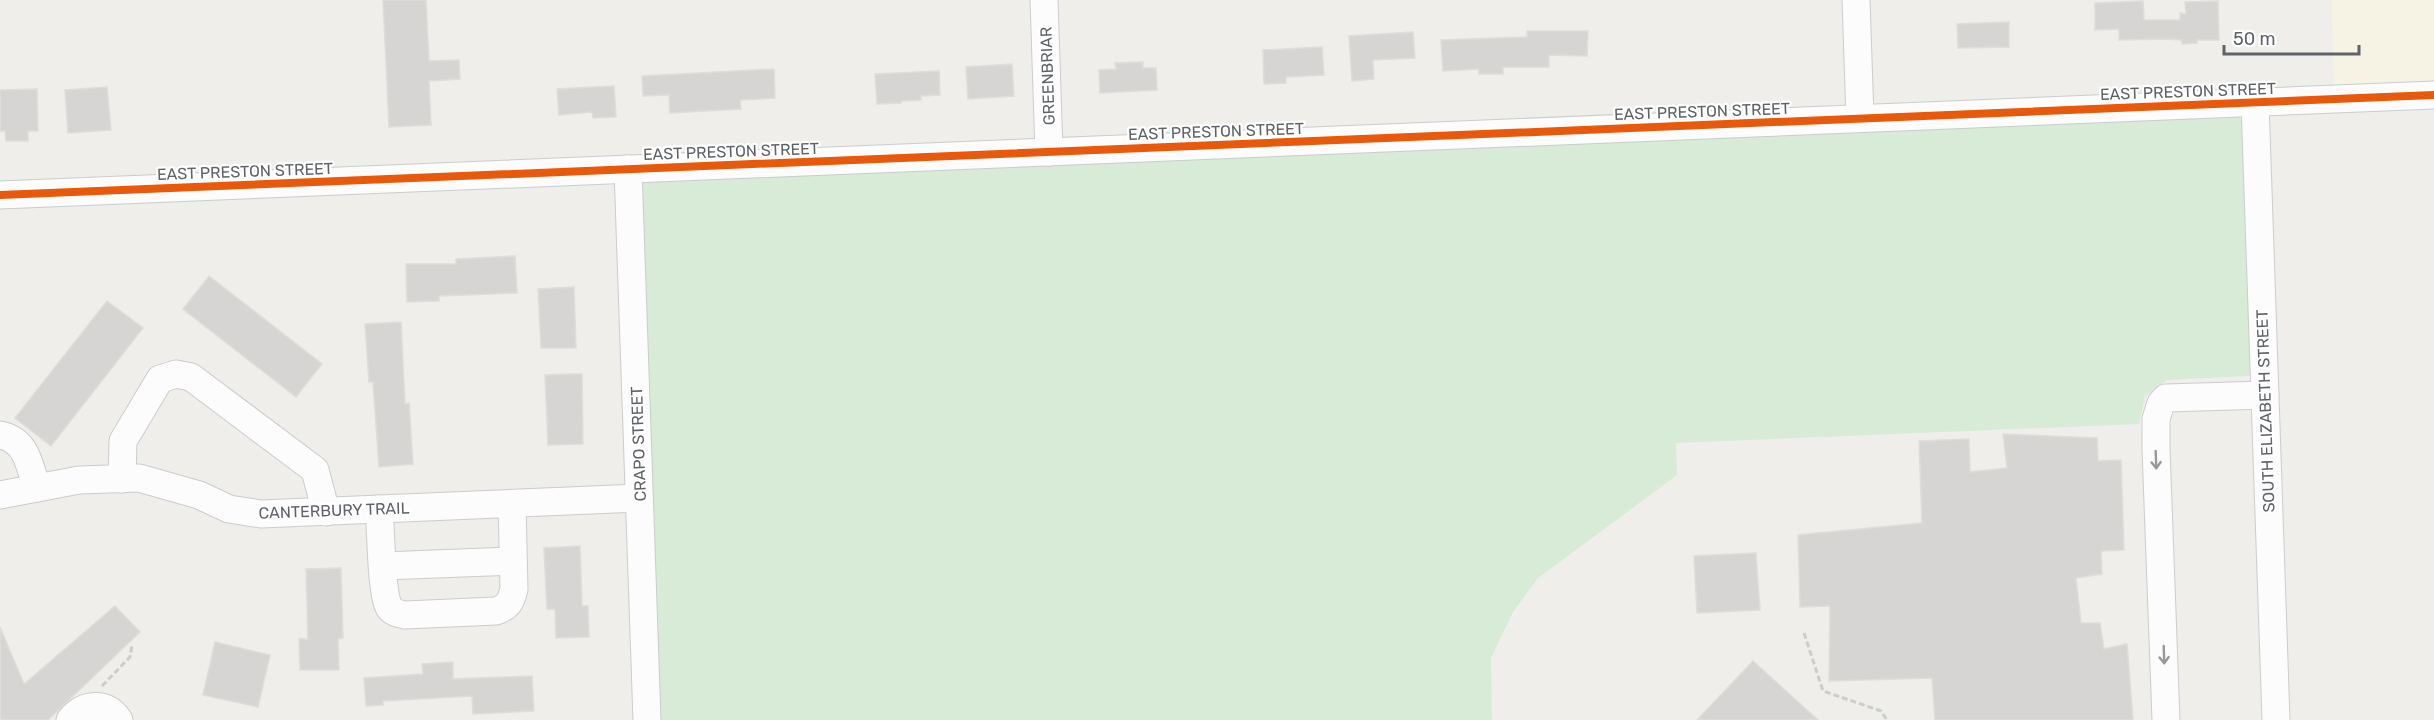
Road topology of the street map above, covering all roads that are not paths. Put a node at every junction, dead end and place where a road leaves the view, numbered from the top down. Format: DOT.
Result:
graph roads {
  1 [pos="1044,0"];
  2 [pos="1856,0"];
  3 [pos="2434,95"];
  4 [pos="2255,102"];
  5 [pos="1860,118"];
  6 [pos="1049,152"];
  7 [pos="628,169"];
  8 [pos="0,195"];
  9 [pos="2265,395"];
  10 [pos="0,435"];
  11 [pos="122,479"];
  12 [pos="37,488"];
  13 [pos="0,495"];
  14 [pos="639,498"];
  15 [pos="512,504"];
  16 [pos="379,509"];
  17 [pos="326,512"];
  18 [pos="513,561"];
  19 [pos="384,566"];
  20 [pos="70,720"];
  21 [pos="119,720"];
  22 [pos="647,720"];
  23 [pos="2166,720"];
  24 [pos="2276,720"];
  1 -- 6 [label="street, GREENBRIAR"];
  2 -- 5 [label="street"];
  3 -- 4 [label="street, EAST PRESTON STREET"];
  4 -- 5 [label="street, EAST PRESTON STREET"];
  4 -- 9 [label="street, SOUTH ELIZABETH STREET"];
  5 -- 6 [label="street, EAST PRESTON STREET"];
  6 -- 7 [label="street, EAST PRESTON STREET"];
  7 -- 8 [label="street, EAST PRESTON STREET"];
  7 -- 14 [label="street, CRAPO STREET"];
  9 -- 23 [label="street, one-way"];
  9 -- 24 [label="street, SOUTH ELIZABETH STREET"];
  10 -- 12 [label="street"];
  11 -- 12 [label="street, CANTERBURY TRAIL"];
  11 -- 17 [label="street, CANTERBURY TRAIL"];
  11 -- 17 [label="street"];
  12 -- 13 [label="street, CANTERBURY TRAIL"];
  14 -- 15 [label="street, CANTERBURY TRAIL"];
  14 -- 22 [label="street, CRAPO STREET"];
  15 -- 16 [label="street, CANTERBURY TRAIL"];
  15 -- 18 [label="street"];
  16 -- 17 [label="street, CANTERBURY TRAIL"];
  16 -- 19 [label="street"];
  18 -- 19 [label="street"];
  18 -- 19 [label="street"];
  20 -- 21 [label="street"];
}
